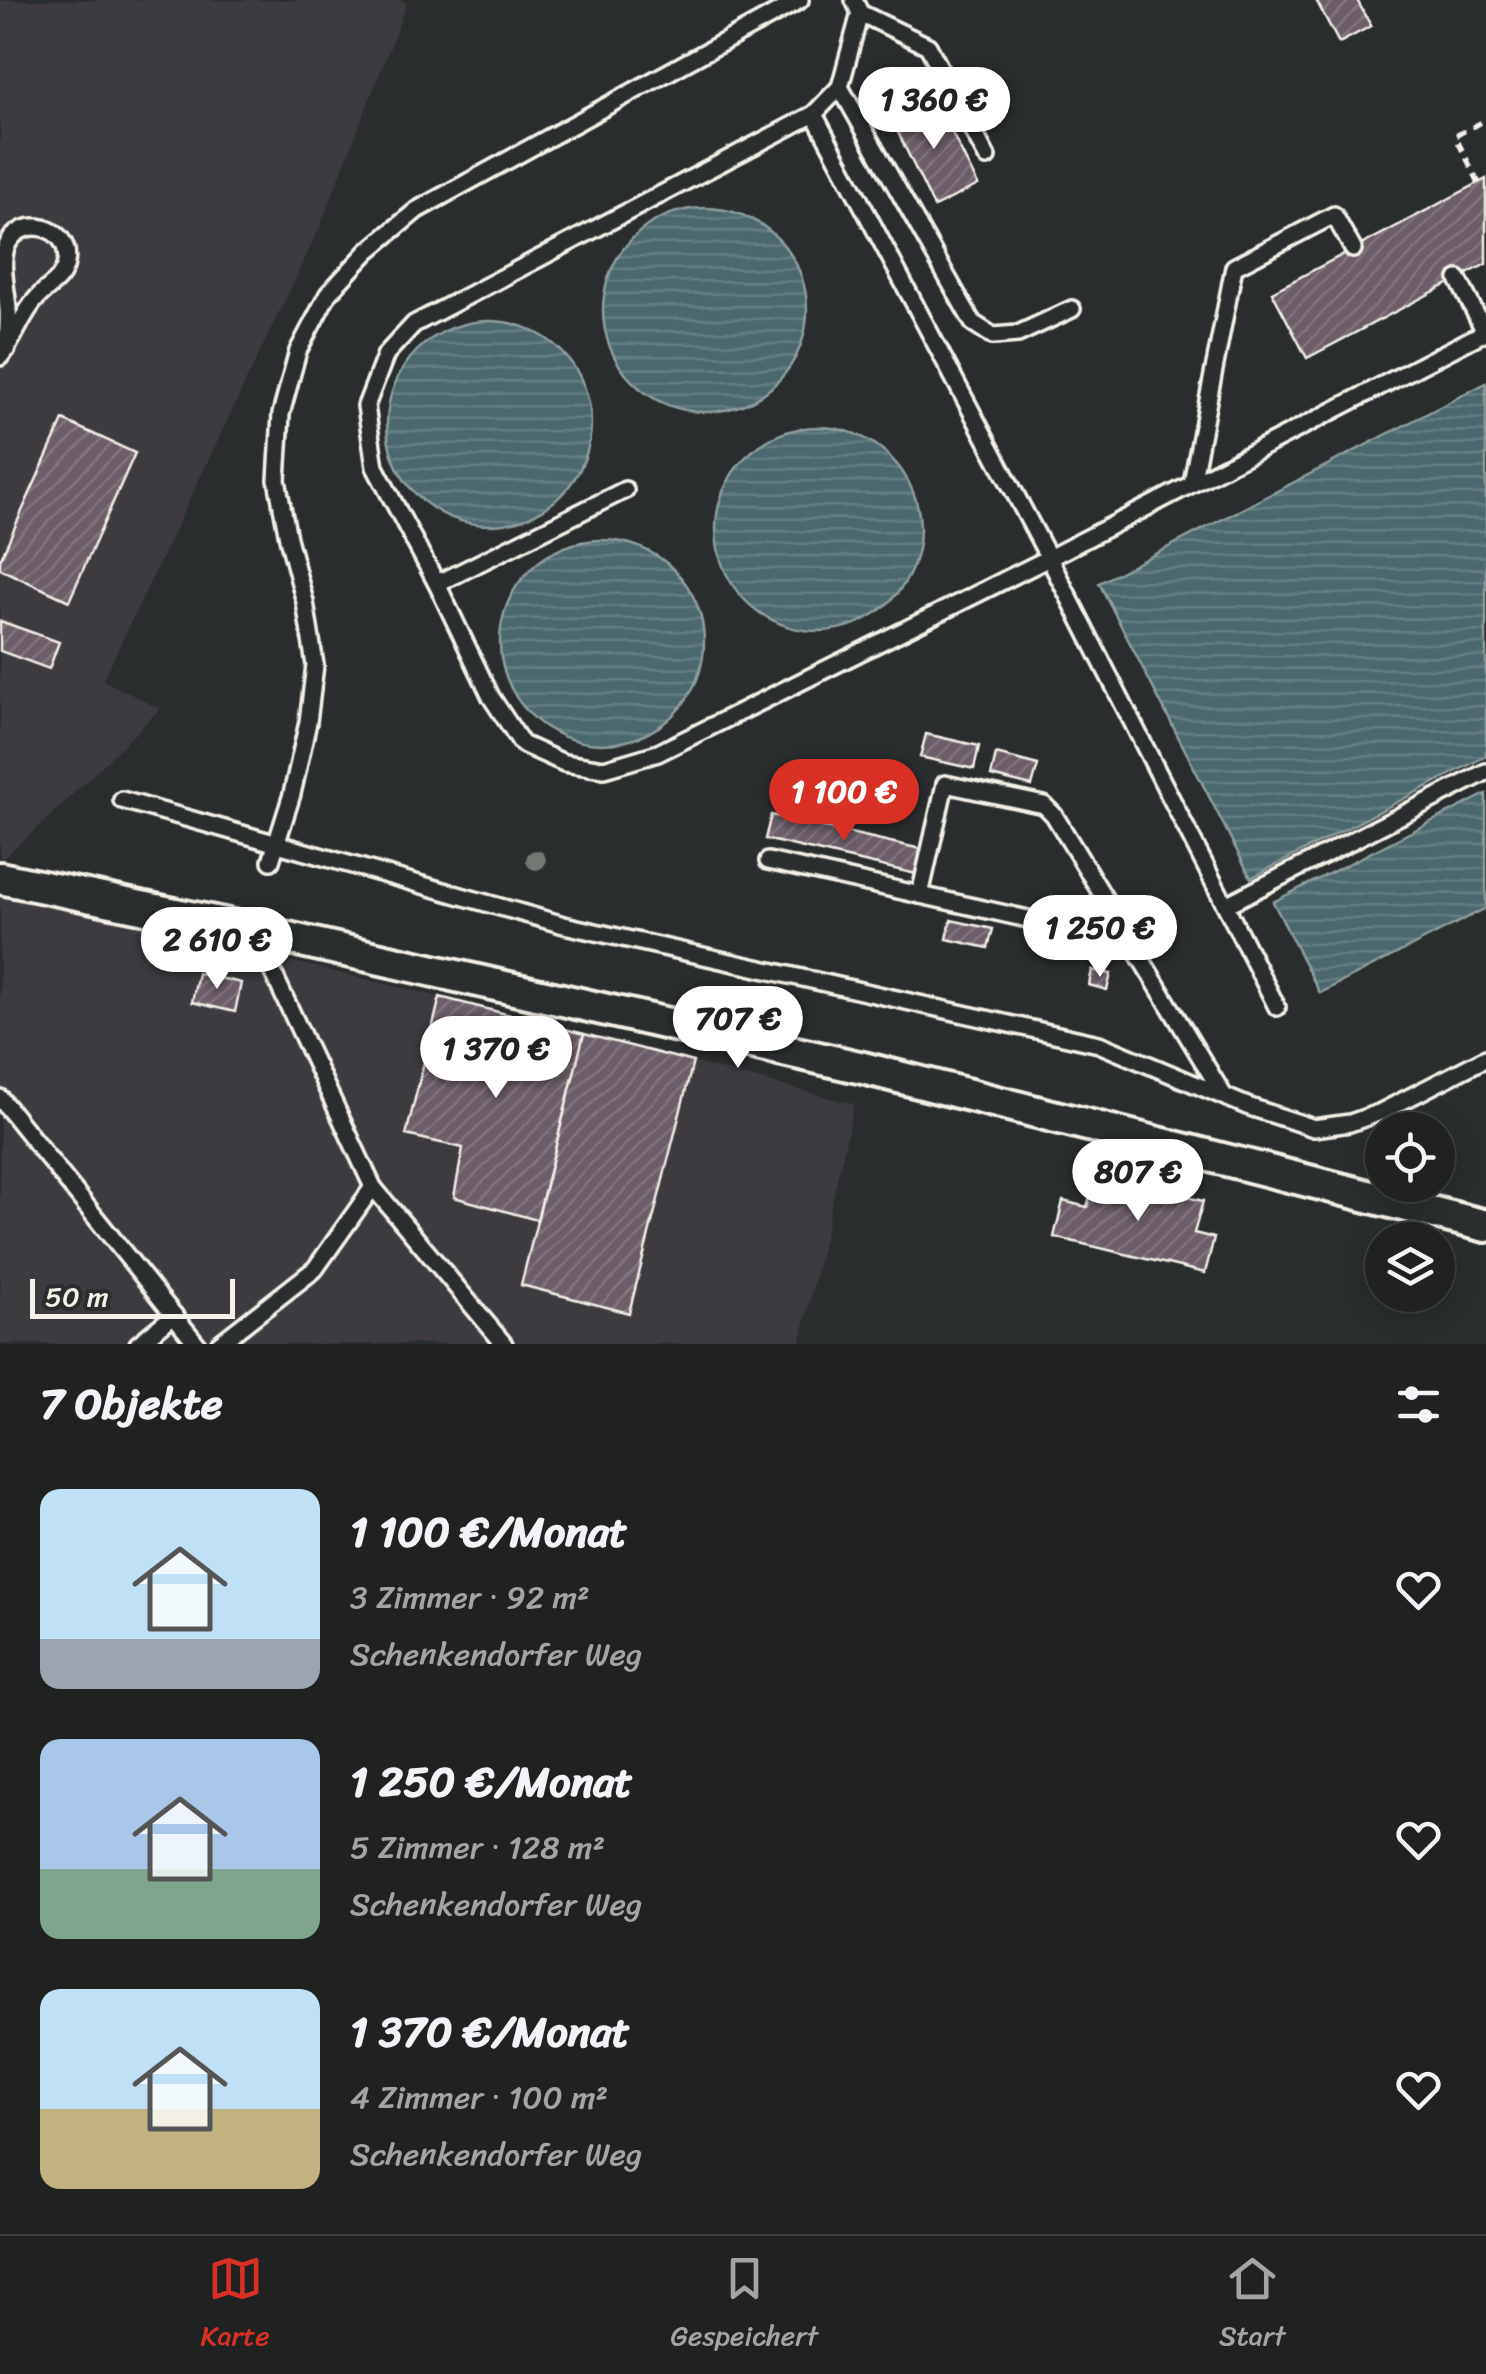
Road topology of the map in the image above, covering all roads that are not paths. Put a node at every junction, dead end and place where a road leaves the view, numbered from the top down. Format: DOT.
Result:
graph roads {
  1 [pos="800,0"];
  2 [pos="857,6"];
  3 [pos="840,88"];
  4 [pos="814,114"];
  5 [pos="987,157"];
  6 [pos="1353,249"];
  7 [pos="1458,279"];
  8 [pos="1072,309"];
  9 [pos="4,353"];
  10 [pos="1192,483"];
  11 [pos="625,490"];
  12 [pos="1049,558"];
  13 [pos="436,584"];
  14 [pos="1486,772"];
  15 [pos="122,800"];
  16 [pos="276,844"];
  17 [pos="271,861"];
  18 [pos="768,861"];
  19 [pos="0,878"];
  20 [pos="920,895"];
  21 [pos="1226,905"];
  22 [pos="253,930"];
  23 [pos="1131,942"];
  24 [pos="1278,1007"];
  25 [pos="1486,1058"];
  26 [pos="1224,1096"];
  27 [pos="0,1098"];
  28 [pos="373,1188"];
  29 [pos="1486,1226"];
  30 [pos="174,1315"];
  31 [pos="138,1344"];
  32 [pos="196,1344"];
  33 [pos="219,1344"];
  34 [pos="504,1344"];
  1 -- 16 [label="lane"];
  2 -- 3 [label="lane"];
  2 -- 5 [label="lane"];
  3 -- 4 [label="lane"];
  3 -- 8 [label="lane"];
  4 -- 12 [label="lane"];
  4 -- 13 [label="lane"];
  6 -- 10 [label="lane"];
  7 -- 10 [label="lane"];
  9 -- 9 [label="lane"];
  10 -- 12 [label="lane"];
  11 -- 13 [label="lane"];
  12 -- 13 [label="lane"];
  12 -- 21 [label="lane"];
  14 -- 21 [label="lane"];
  15 -- 16 [label="lane"];
  16 -- 17 [label="lane"];
  16 -- 26 [label="lane"];
  18 -- 20 [label="lane"];
  19 -- 22 [label="street"];
  20 -- 23 [label="lane"];
  20 -- 23 [label="lane"];
  21 -- 24 [label="lane"];
  22 -- 28 [label="lane"];
  22 -- 29 [label="street"];
  23 -- 26 [label="lane"];
  25 -- 26 [label="lane"];
  27 -- 30 [label="lane"];
  28 -- 33 [label="lane"];
  28 -- 34 [label="lane"];
  30 -- 31 [label="lane"];
  30 -- 32 [label="lane"];
}
